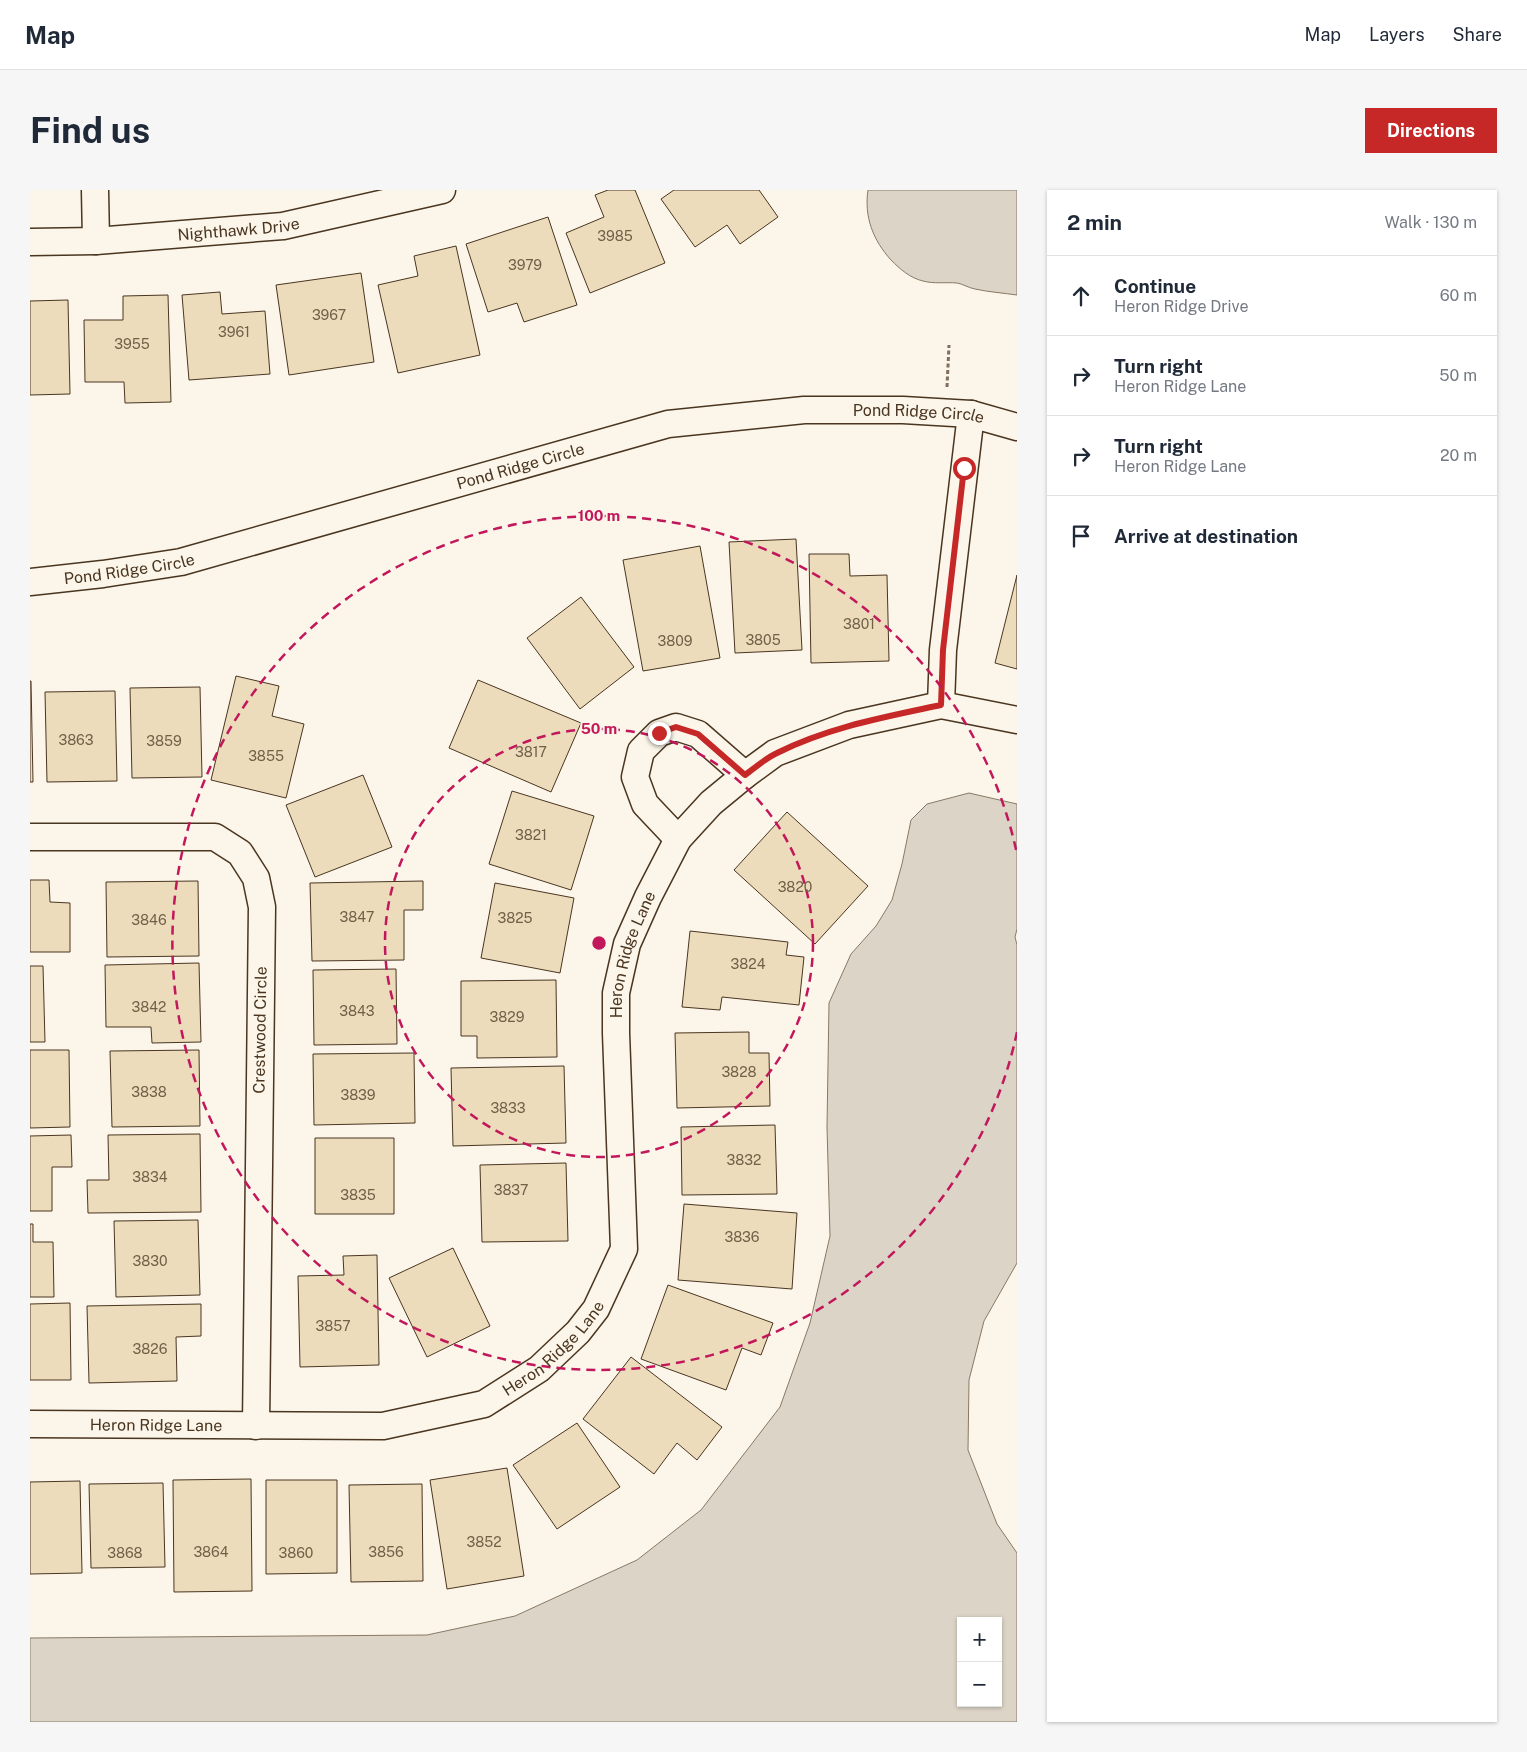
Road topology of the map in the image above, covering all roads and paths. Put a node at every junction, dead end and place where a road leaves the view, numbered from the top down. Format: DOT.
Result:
graph roads {
  1 [pos="95,190"];
  2 [pos="442,190"];
  3 [pos="96,241"];
  4 [pos="30,242"];
  5 [pos="949,345"];
  6 [pos="947,389"];
  7 [pos="971,414"];
  8 [pos="1017,427"];
  9 [pos="30,582"];
  10 [pos="941,705"];
  11 [pos="1017,720"];
  12 [pos="745,775"];
  13 [pos="30,838"];
  14 [pos="678,839"];
  15 [pos="30,1424"];
  16 [pos="256,1426"];
  1 -- 3 [label="street"];
  2 -- 3 [label="street, Nighthawk Drive"];
  3 -- 4 [label="street, Nighthawk Drive"];
  5 -- 6 [label="path"];
  7 -- 8 [label="street, Pond Ridge Circle"];
  7 -- 9 [label="street, Pond Ridge Circle"];
  7 -- 10 [label="street"];
  10 -- 11 [label="street, Heron Ridge Lane"];
  10 -- 12 [label="street, Heron Ridge Lane"];
  12 -- 14 [label="street, Heron Ridge Lane"];
  12 -- 14 [label="street"];
  13 -- 16 [label="street, Crestwood Circle"];
  14 -- 16 [label="street, Heron Ridge Lane"];
  15 -- 16 [label="street, Heron Ridge Lane"];
}
